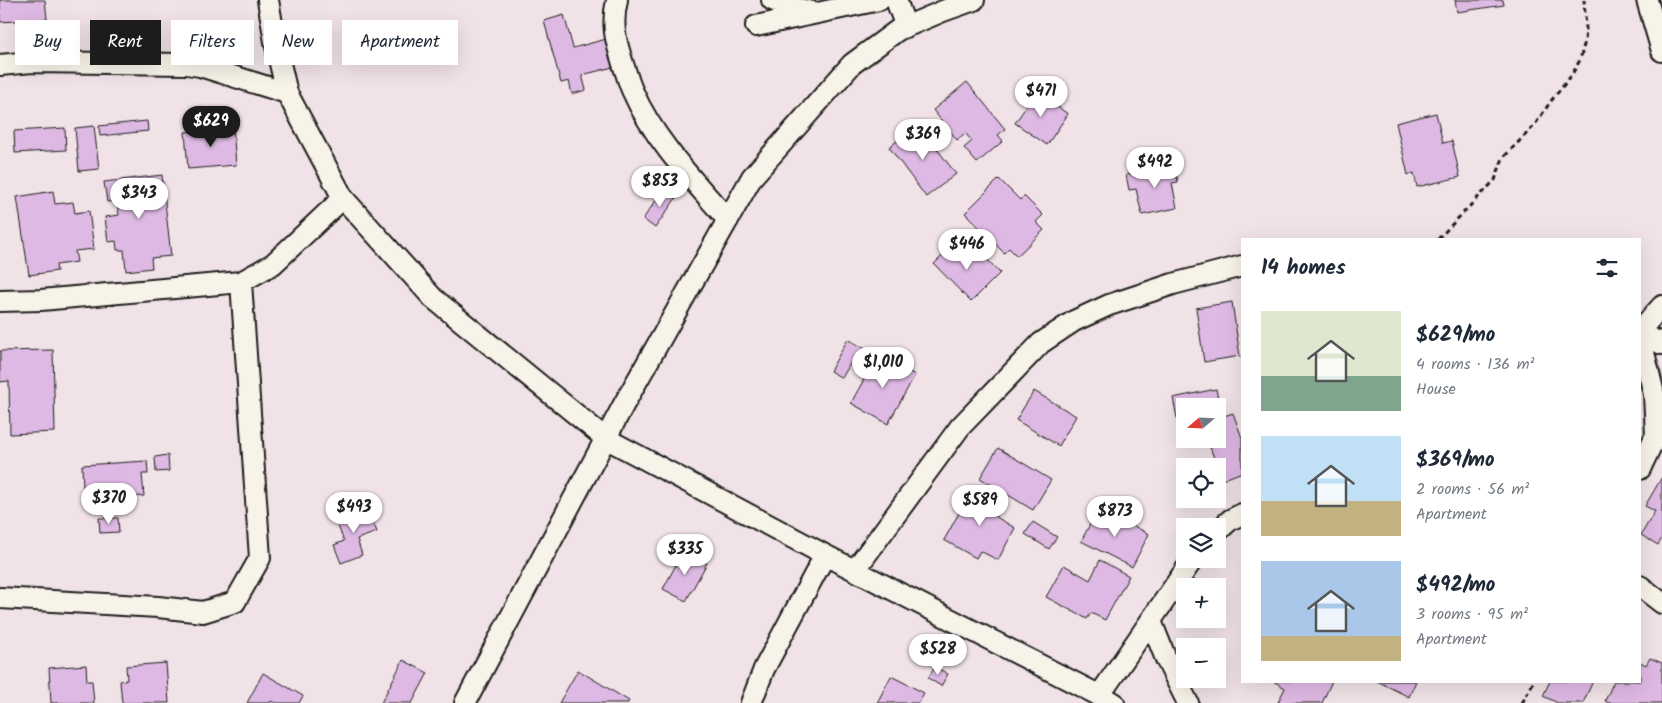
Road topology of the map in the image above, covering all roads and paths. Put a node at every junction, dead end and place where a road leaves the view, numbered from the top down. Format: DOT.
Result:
graph roads {
  1 [pos="268,0"];
  2 [pos="617,0"];
  3 [pos="772,0"];
  4 [pos="879,0"];
  5 [pos="896,0"];
  6 [pos="974,0"];
  7 [pos="1584,0"];
  8 [pos="1647,0"];
  9 [pos="817,13"];
  10 [pos="756,26"];
  11 [pos="906,27"];
  12 [pos="1662,51"];
  13 [pos="0,65"];
  14 [pos="287,93"];
  15 [pos="343,198"];
  16 [pos="728,220"];
  17 [pos="1439,238"];
  18 [pos="1241,266"];
  19 [pos="241,282"];
  20 [pos="0,301"];
  21 [pos="1662,306"];
  22 [pos="1641,332"];
  23 [pos="1641,334"];
  24 [pos="1641,337"];
  25 [pos="1662,344"];
  26 [pos="1659,429"];
  27 [pos="605,438"];
  28 [pos="1641,467"];
  29 [pos="1241,514"];
  30 [pos="1226,524"];
  31 [pos="825,554"];
  32 [pos="1187,568"];
  33 [pos="855,570"];
  34 [pos="1641,587"];
  35 [pos="0,598"];
  36 [pos="1662,603"];
  37 [pos="1151,621"];
  38 [pos="1533,683"];
  39 [pos="1107,699"];
  40 [pos="466,703"];
  41 [pos="751,703"];
  42 [pos="1188,703"];
  43 [pos="1522,703"];
  1 -- 14 [label="street"];
  2 -- 16 [label="street"];
  3 -- 9 [label="street"];
  4 -- 9 [label="street"];
  5 -- 11 [label="street"];
  6 -- 11 [label="street"];
  7 -- 17 [label="path"];
  8 -- 12 [label="street"];
  9 -- 10 [label="street"];
  11 -- 16 [label="street"];
  13 -- 14 [label="street"];
  14 -- 15 [label="street"];
  15 -- 19 [label="street"];
  15 -- 27 [label="street"];
  16 -- 27 [label="street"];
  18 -- 33 [label="street"];
  19 -- 20 [label="street"];
  19 -- 35 [label="street"];
  21 -- 22 [label="street"];
  23 -- 25 [label="street"];
  24 -- 26 [label="street"];
  26 -- 28 [label="street"];
  27 -- 31 [label="street"];
  27 -- 40 [label="street"];
  29 -- 30 [label="street"];
  31 -- 33 [label="street"];
  31 -- 41 [label="street"];
  32 -- 37 [label="street"];
  33 -- 39 [label="street"];
  34 -- 36 [label="street"];
  37 -- 39 [label="street"];
  37 -- 42 [label="street"];
  38 -- 43 [label="path"];
}
